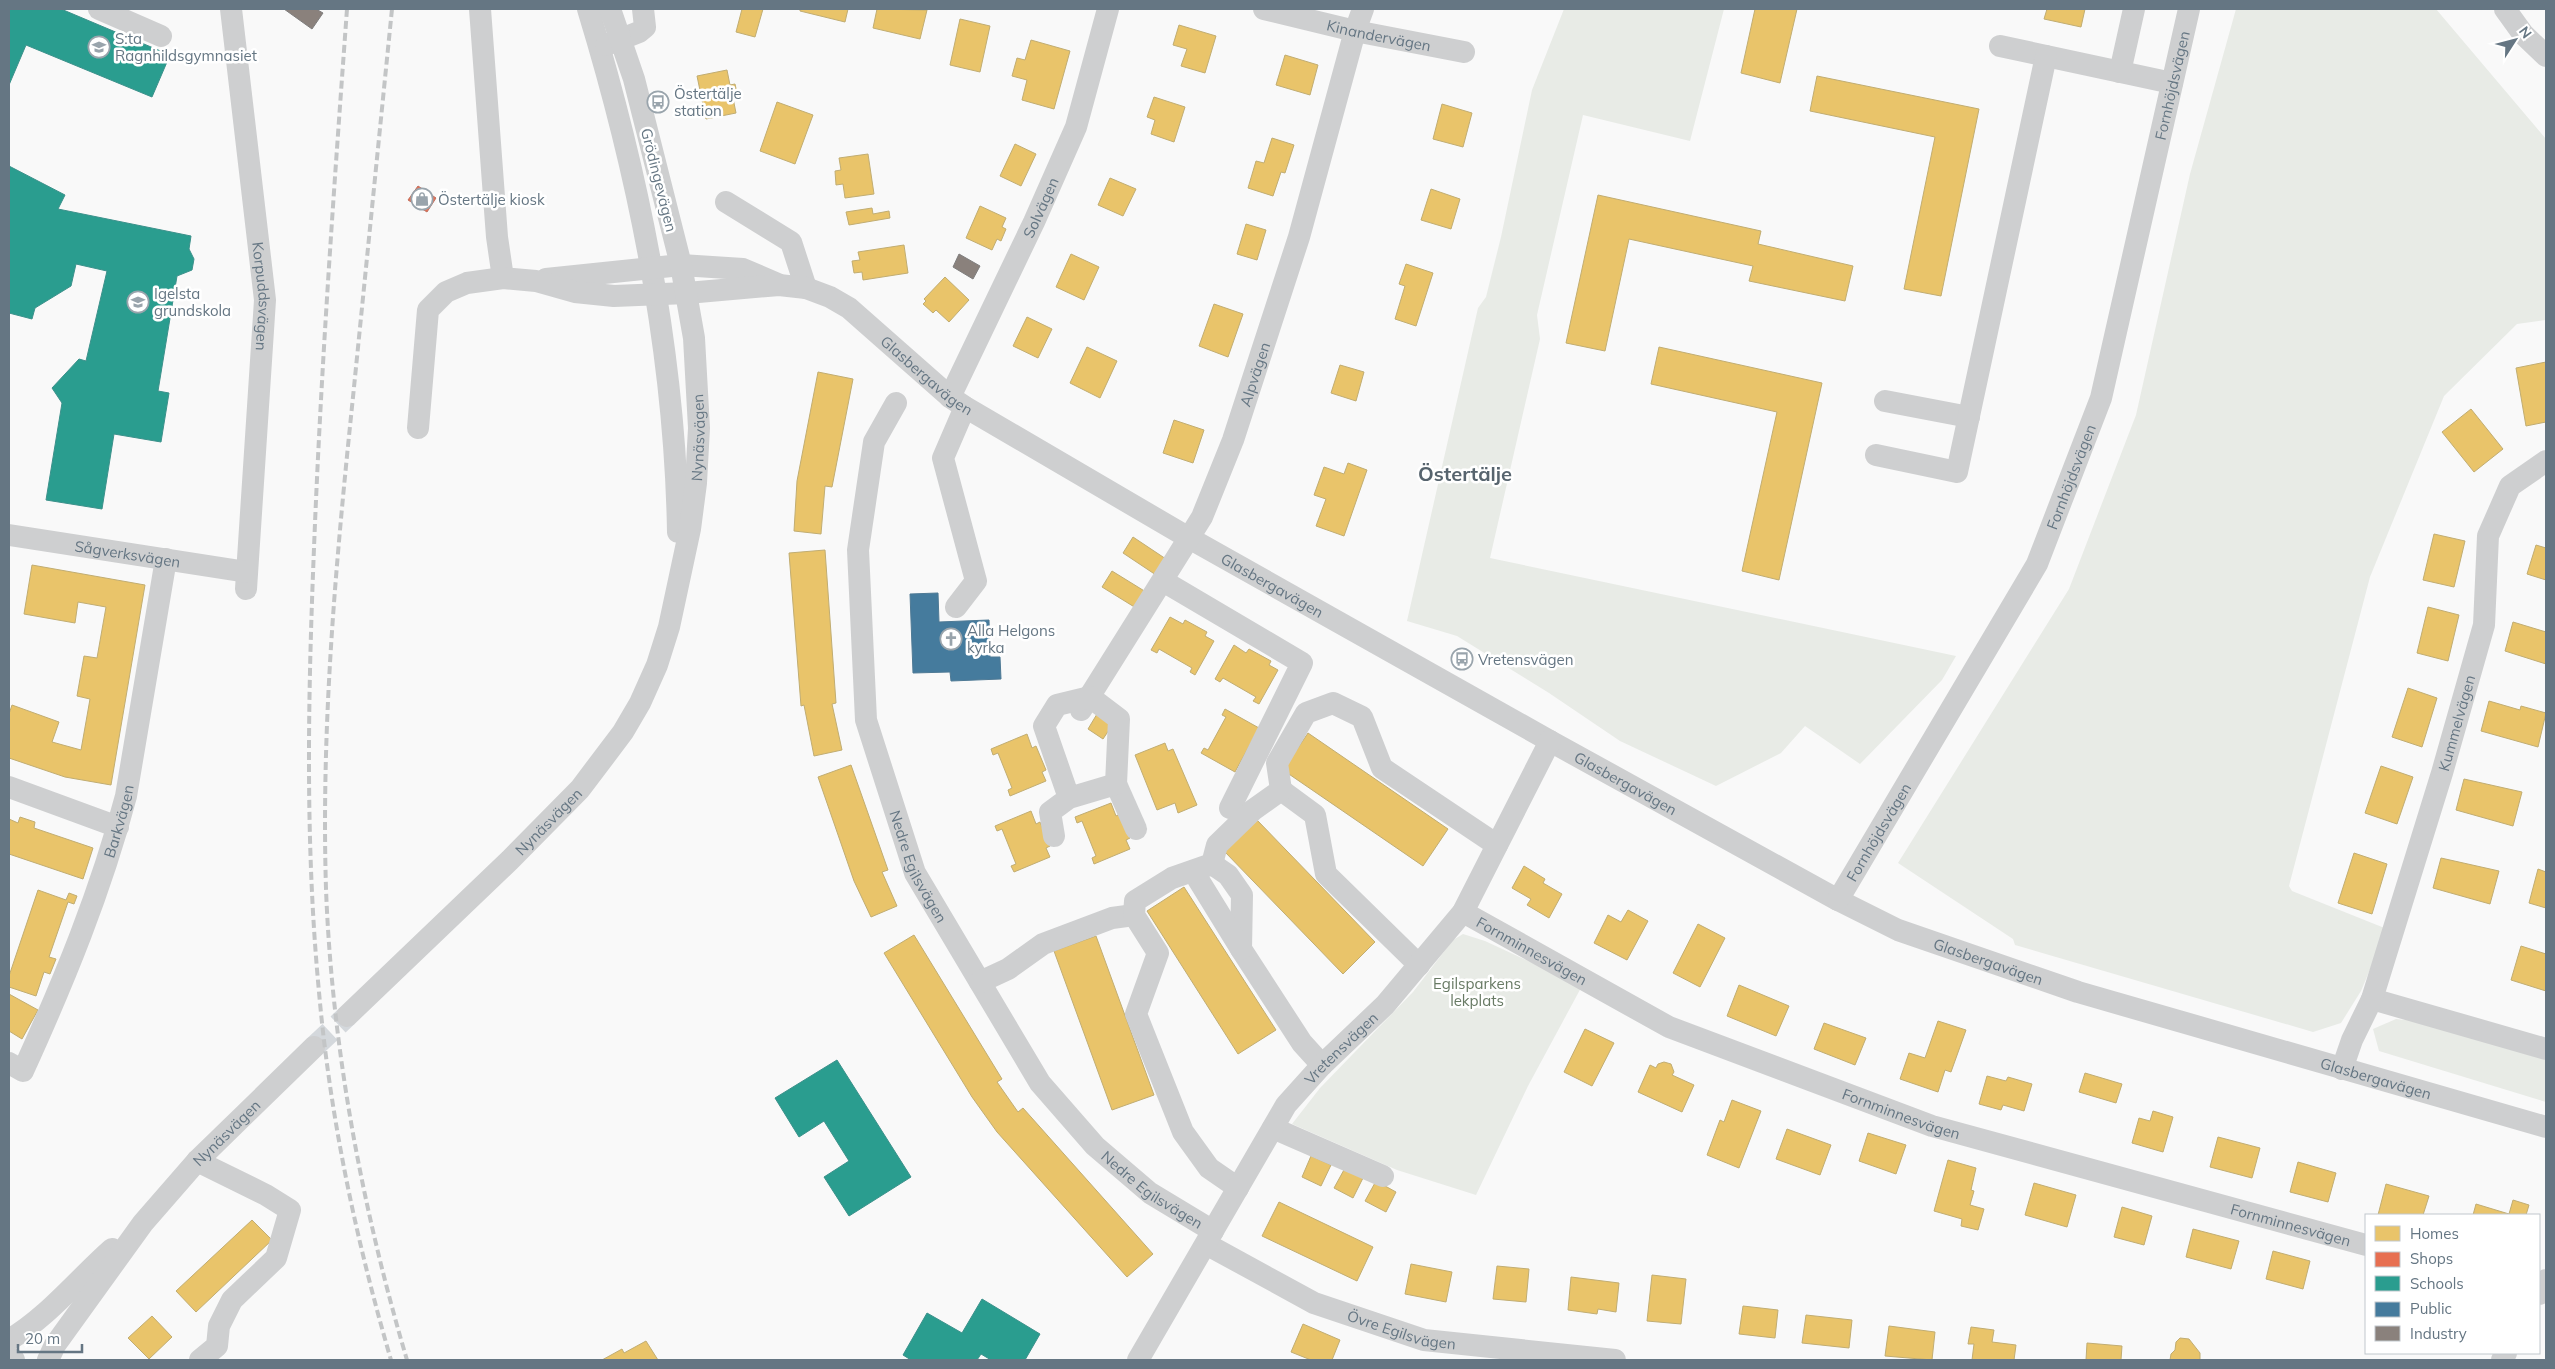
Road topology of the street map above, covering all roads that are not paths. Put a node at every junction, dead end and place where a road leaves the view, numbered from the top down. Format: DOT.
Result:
graph roads {
  1 [pos="99,9"];
  2 [pos="480,9"];
  3 [pos="588,9"];
  4 [pos="610,9"];
  5 [pos="643,9"];
  6 [pos="1108,9"];
  7 [pos="1264,9"];
  8 [pos="1363,9"];
  9 [pos="2134,9"];
  10 [pos="2188,9"];
  11 [pos="2505,9"];
  12 [pos="229,10"];
  13 [pos="1355,31"];
  14 [pos="161,36"];
  15 [pos="621,40"];
  16 [pos="2000,46"];
  17 [pos="599,47"];
  18 [pos="1464,52"];
  19 [pos="2046,56"];
  20 [pos="2546,56"];
  21 [pos="2120,72"];
  22 [pos="2172,84"];
  23 [pos="726,202"];
  24 [pos="681,265"];
  25 [pos="649,267"];
  26 [pos="503,278"];
  27 [pos="536,281"];
  28 [pos="779,285"];
  29 [pos="806,288"];
  30 [pos="687,294"];
  31 [pos="654,295"];
  32 [pos="1886,401"];
  33 [pos="957,402"];
  34 [pos="896,403"];
  35 [pos="1969,417"];
  36 [pos="418,428"];
  37 [pos="1876,455"];
  38 [pos="2546,461"];
  39 [pos="9,535"];
  40 [pos="1189,538"];
  41 [pos="166,559"];
  42 [pos="247,580"];
  43 [pos="678,580"];
  44 [pos="1163,581"];
  45 [pos="956,607"];
  46 [pos="1086,704"];
  47 [pos="1550,741"];
  48 [pos="1116,784"];
  49 [pos="9,788"];
  50 [pos="1281,790"];
  51 [pos="1069,798"];
  52 [pos="1230,808"];
  53 [pos="118,827"];
  54 [pos="1136,829"];
  55 [pos="1054,836"];
  56 [pos="1497,845"];
  57 [pos="1202,868"];
  58 [pos="1838,900"];
  59 [pos="1463,912"];
  60 [pos="1134,915"];
  61 [pos="1240,950"];
  62 [pos="1419,965"];
  63 [pos="980,982"];
  64 [pos="2372,999"];
  65 [pos="346,1016"];
  66 [pos="314,1047"];
  67 [pos="2546,1049"];
  68 [pos="1322,1065"];
  69 [pos="16,1067"];
  70 [pos="2342,1069"];
  71 [pos="2546,1127"];
  72 [pos="1273,1128"];
  73 [pos="197,1161"];
  74 [pos="1383,1176"];
  75 [pos="1238,1188"];
  76 [pos="143,1223"];
  77 [pos="1209,1238"];
  78 [pos="2365,1245"];
  79 [pos="2546,1280"];
  80 [pos="2540,1291"];
  81 [pos="9,1340"];
  82 [pos="9,1357"];
  83 [pos="14,1360"];
  84 [pos="48,1360"];
  85 [pos="200,1360"];
  86 [pos="1138,1360"];
  87 [pos="1615,1360"];
  1 -- 14 [label="street"];
  2 -- 26 [label="street"];
  3 -- 17 [label="street, Grödingevägen"];
  4 -- 15 [label="street, Grödingevägen"];
  5 -- 15 [label="street"];
  6 -- 33 [label="street, Solvägen"];
  7 -- 13 [label="street, Kinandervägen"];
  8 -- 13 [label="street, Alpvägen"];
  9 -- 21 [label="street"];
  10 -- 22 [label="street, Fornhöjdsvägen"];
  11 -- 20 [label="street"];
  12 -- 42 [label="street, Korpuddsvägen"];
  13 -- 18 [label="street, Kinandervägen"];
  13 -- 40 [label="street, Alpvägen"];
  15 -- 17 [label="street"];
  15 -- 24 [label="street, Grödingevägen"];
  16 -- 19 [label="street"];
  17 -- 25 [label="street, Grödingevägen"];
  19 -- 21 [label="street"];
  19 -- 35 [label="street"];
  21 -- 22 [label="street"];
  22 -- 58 [label="street, Fornhöjdsvägen"];
  23 -- 29 [label="street"];
  24 -- 25 [label="street, Glasbergavägen"];
  24 -- 28 [label="street, Glasbergavägen"];
  24 -- 30 [label="street, Grödingevägen"];
  25 -- 27 [label="street"];
  25 -- 31 [label="street, Grödingevägen"];
  26 -- 27 [label="street"];
  26 -- 36 [label="street"];
  27 -- 31 [label="street"];
  28 -- 29 [label="street, Glasbergavägen"];
  28 -- 30 [label="street, Glasbergavägen"];
  29 -- 33 [label="street, Glasbergavägen"];
  30 -- 31 [label="street, Glasbergavägen"];
  30 -- 43 [label="street, Nynäsvägen"];
  31 -- 43 [label="street, Nynäsvägen"];
  32 -- 35 [label="street"];
  33 -- 40 [label="street, Glasbergavägen"];
  33 -- 45 [label="street, Solvägen"];
  34 -- 63 [label="street, Nedre Egilsvägen"];
  35 -- 37 [label="street"];
  38 -- 64 [label="street, Kummelvägen"];
  39 -- 41 [label="street, Sågverksvägen"];
  40 -- 44 [label="street, Alpvägen"];
  40 -- 47 [label="street, Glasbergavägen"];
  41 -- 42 [label="street, Sågverksvägen"];
  41 -- 53 [label="street, Barkvägen"];
  43 -- 65 [label="street, Nynäsvägen"];
  44 -- 46 [label="street, Alpvägen"];
  44 -- 52 [label="street"];
  46 -- 48 [label="street"];
  46 -- 51 [label="street"];
  47 -- 56 [label="street, Vretensvägen"];
  47 -- 58 [label="street, Glasbergavägen"];
  48 -- 51 [label="street"];
  48 -- 54 [label="street"];
  49 -- 53 [label="street"];
  50 -- 56 [label="street"];
  50 -- 57 [label="street"];
  50 -- 62 [label="street"];
  51 -- 55 [label="street"];
  53 -- 69 [label="street, Barkvägen"];
  56 -- 59 [label="street, Vretensvägen"];
  57 -- 60 [label="street"];
  57 -- 61 [label="street"];
  57 -- 61 [label="street"];
  58 -- 70 [label="street, Glasbergavägen"];
  59 -- 62 [label="street, Vretensvägen"];
  59 -- 78 [label="street, Fornminnesvägen"];
  60 -- 63 [label="street"];
  60 -- 75 [label="street"];
  61 -- 68 [label="street"];
  62 -- 68 [label="street, Vretensvägen"];
  63 -- 77 [label="street, Nedre Egilsvägen"];
  64 -- 67 [label="street"];
  64 -- 70 [label="street, Kummelvägen"];
  66 -- 73 [label="street, Nynäsvägen"];
  68 -- 72 [label="street, Vretensvägen"];
  70 -- 71 [label="street, Glasbergavägen"];
  72 -- 74 [label="street"];
  72 -- 75 [label="street, Vretensvägen"];
  73 -- 76 [label="street, Nynäsvägen"];
  73 -- 85 [label="street"];
  75 -- 77 [label="street, Vretensvägen"];
  76 -- 81 [label="street, Nynäsvägen"];
  76 -- 84 [label="street, Nynäsvägen"];
  77 -- 86 [label="street, Vretensvägen"];
  77 -- 87 [label="street, Övre Egilsvägen"];
  79 -- 80 [label="street"];
  82 -- 83 [label="street"];
}
